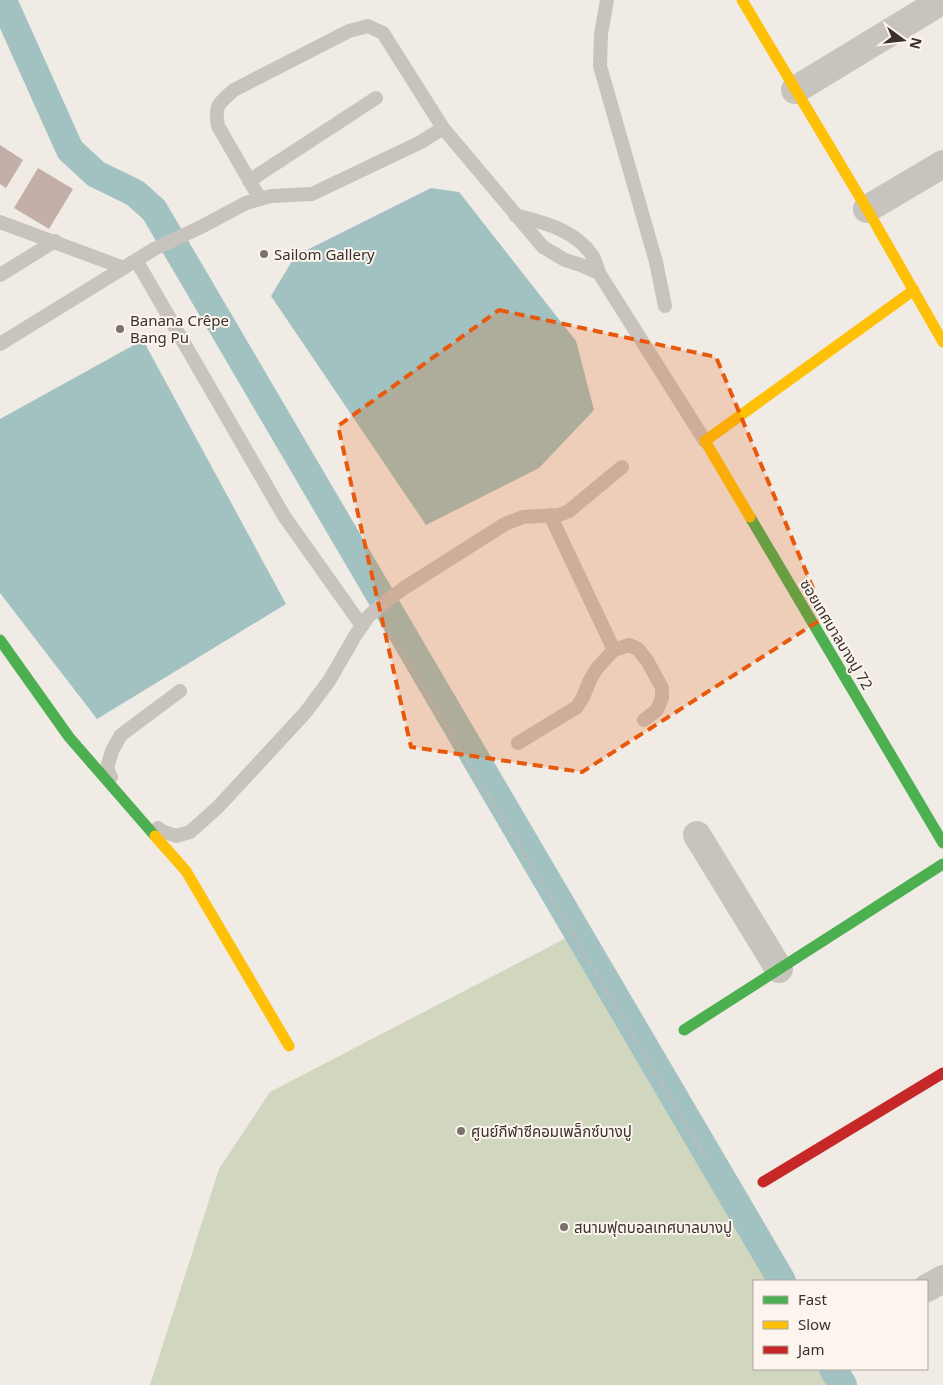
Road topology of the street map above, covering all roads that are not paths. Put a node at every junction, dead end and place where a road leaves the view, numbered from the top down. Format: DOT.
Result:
graph roads {
  1 [pos="607,0"];
  2 [pos="742,0"];
  3 [pos="943,0"];
  4 [pos="795,90"];
  5 [pos="376,98"];
  6 [pos="443,128"];
  7 [pos="943,164"];
  8 [pos="249,182"];
  9 [pos="260,199"];
  10 [pos="867,209"];
  11 [pos="515,215"];
  12 [pos="0,222"];
  13 [pos="56,242"];
  14 [pos="130,264"];
  15 [pos="599,273"];
  16 [pos="0,274"];
  17 [pos="914,290"];
  18 [pos="664,306"];
  19 [pos="943,342"];
  20 [pos="0,344"];
  21 [pos="704,441"];
  22 [pos="622,467"];
  23 [pos="550,515"];
  24 [pos="362,626"];
  25 [pos="0,640"];
  26 [pos="614,650"];
  27 [pos="180,691"];
  28 [pos="644,720"];
  29 [pos="518,742"];
  30 [pos="697,835"];
  31 [pos="943,843"];
  32 [pos="943,864"];
  33 [pos="779,969"];
  34 [pos="684,1030"];
  35 [pos="289,1046"];
  36 [pos="943,1074"];
  37 [pos="763,1182"];
  38 [pos="943,1279"];
  39 [pos="928,1287"];
  1 -- 18 [label="lane"];
  2 -- 4 [label="street"];
  3 -- 4 [label="street"];
  4 -- 10 [label="street"];
  5 -- 8 [label="lane"];
  6 -- 8 [label="lane"];
  6 -- 9 [label="lane"];
  6 -- 11 [label="lane"];
  7 -- 10 [label="street"];
  8 -- 9 [label="lane"];
  9 -- 14 [label="lane"];
  10 -- 17 [label="street"];
  11 -- 15 [label="lane"];
  11 -- 15 [label="lane"];
  12 -- 13 [label="lane"];
  13 -- 14 [label="lane"];
  13 -- 16 [label="lane"];
  14 -- 20 [label="lane"];
  14 -- 24 [label="lane"];
  15 -- 21 [label="lane"];
  17 -- 19 [label="street"];
  17 -- 21 [label="street"];
  21 -- 31 [label="street, ซอยเทศบาลบางปู 72"];
  22 -- 23 [label="lane"];
  23 -- 24 [label="lane"];
  23 -- 26 [label="lane"];
  24 -- 27 [label="lane"];
  25 -- 35 [label="street"];
  26 -- 28 [label="lane"];
  26 -- 29 [label="lane"];
  30 -- 33 [label="street"];
  32 -- 33 [label="street"];
  33 -- 34 [label="street"];
  36 -- 37 [label="street"];
  38 -- 39 [label="street"];
}
